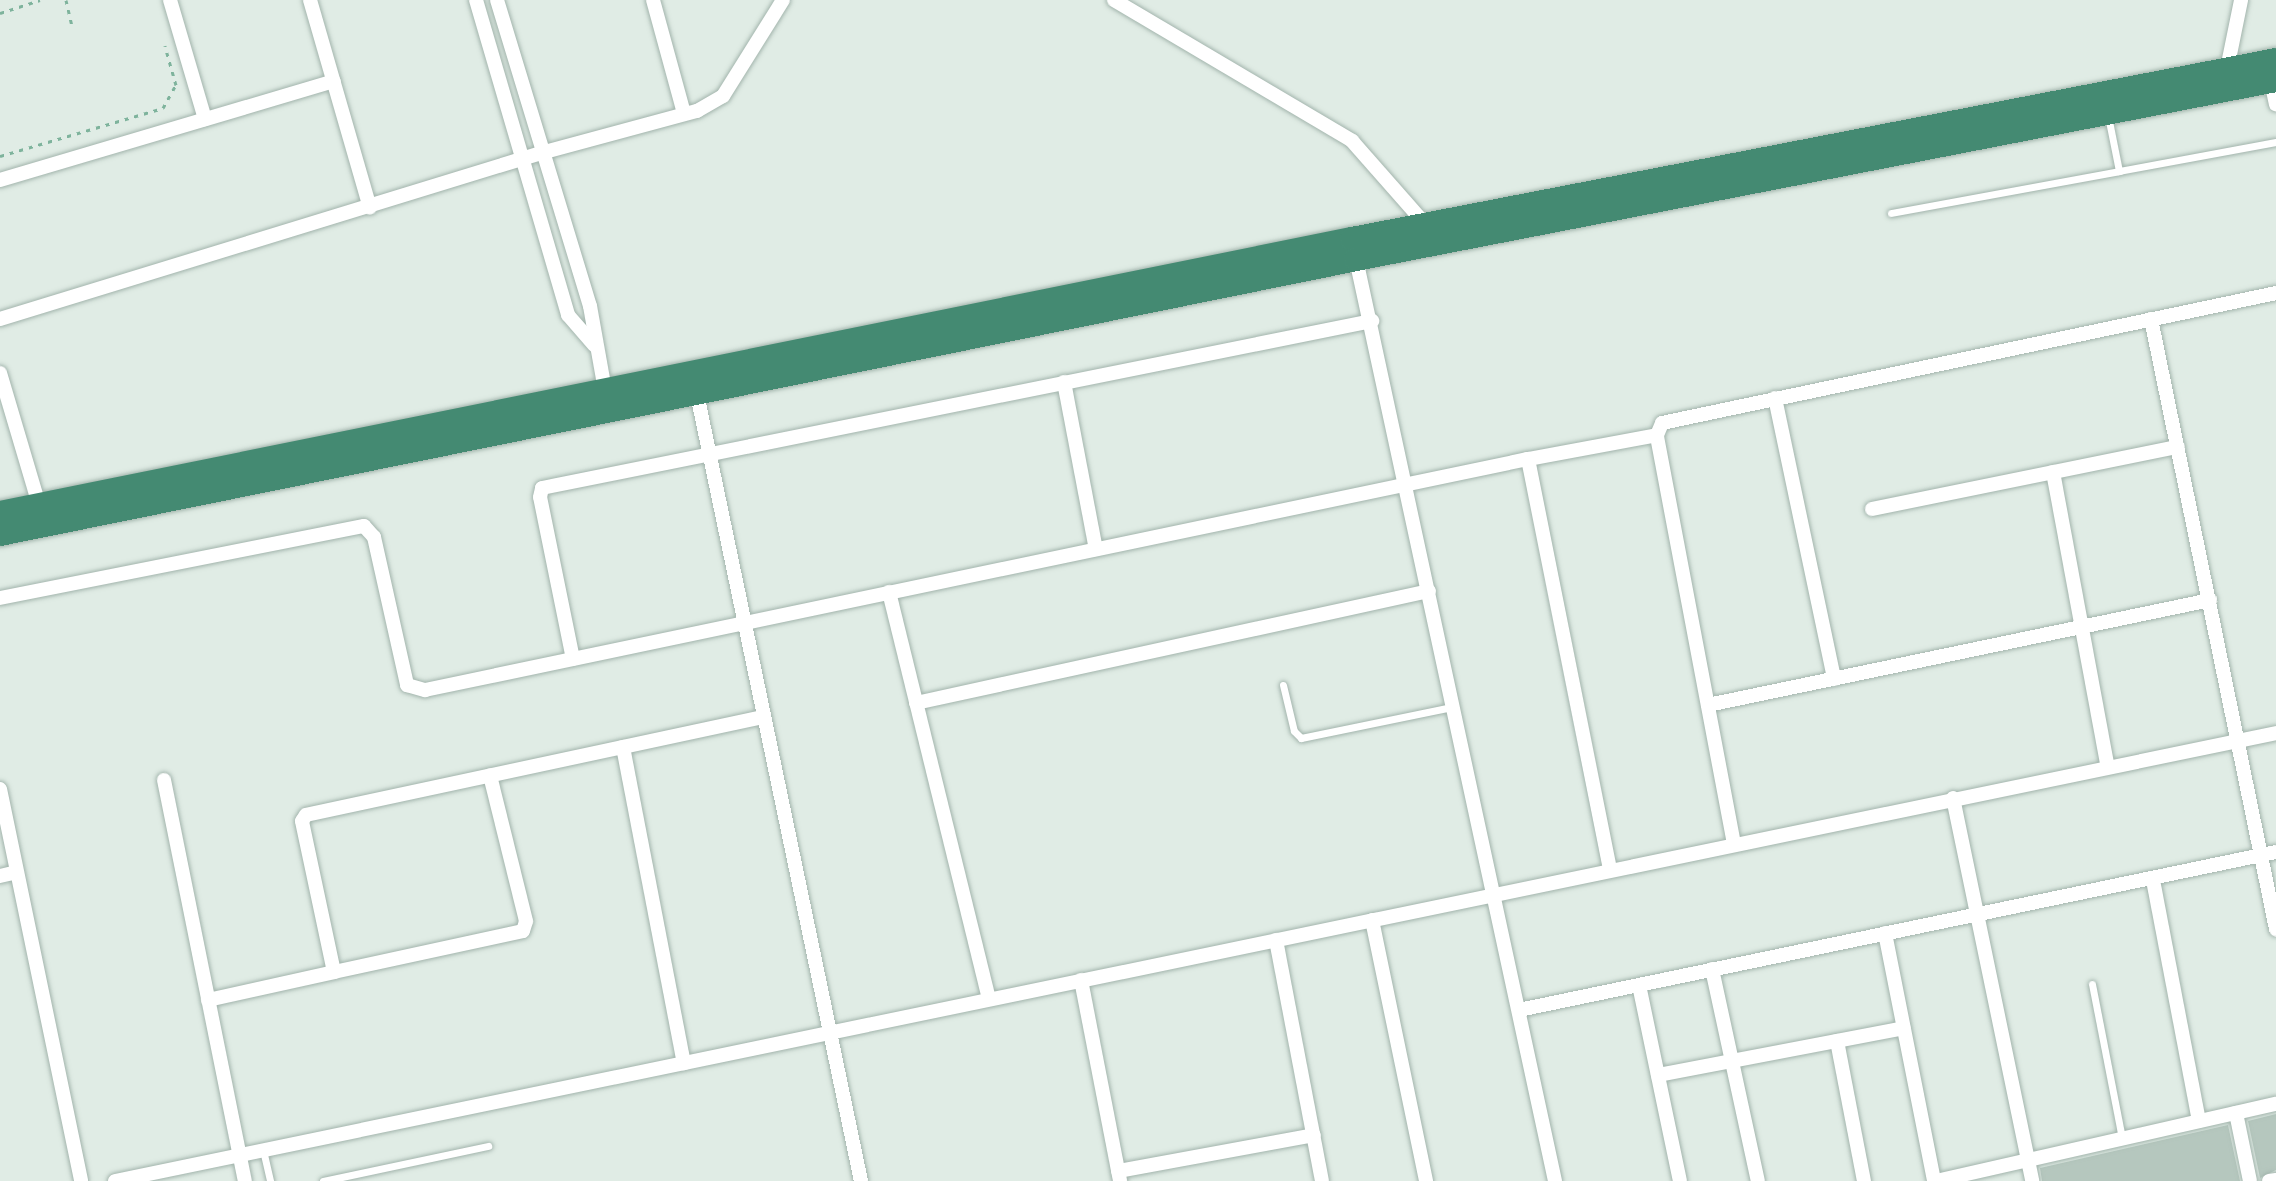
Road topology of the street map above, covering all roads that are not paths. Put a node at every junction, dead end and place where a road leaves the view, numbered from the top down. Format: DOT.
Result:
graph roads {
  1 [pos="170,0"];
  2 [pos="310,0"];
  3 [pos="476,0"];
  4 [pos="497,0"];
  5 [pos="653,0"];
  6 [pos="783,0"];
  7 [pos="1114,0"];
  8 [pos="2241,0"];
  9 [pos="2226,79"];
  10 [pos="334,81"];
  11 [pos="2275,81"];
  12 [pos="684,113"];
  13 [pos="2108,113"];
  14 [pos="205,119"];
  15 [pos="2276,142"];
  16 [pos="541,153"];
  17 [pos="522,159"];
  18 [pos="2119,171"];
  19 [pos="0,180"];
  20 [pos="370,208"];
  21 [pos="1891,213"];
  22 [pos="1427,226"];
  23 [pos="1356,259"];
  24 [pos="2276,293"];
  25 [pos="0,319"];
  26 [pos="2151,319"];
  27 [pos="1372,321"];
  28 [pos="594,345"];
  29 [pos="0,373"];
  30 [pos="1064,382"];
  31 [pos="697,394"];
  32 [pos="1775,398"];
  33 [pos="607,402"];
  34 [pos="1657,435"];
  35 [pos="2178,447"];
  36 [pos="709,453"];
  37 [pos="1528,459"];
  38 [pos="2053,472"];
  39 [pos="1407,485"];
  40 [pos="1872,509"];
  41 [pos="0,513"];
  42 [pos="42,514"];
  43 [pos="0,534"];
  44 [pos="1096,549"];
  45 [pos="1429,591"];
  46 [pos="889,592"];
  47 [pos="0,598"];
  48 [pos="2210,600"];
  49 [pos="744,622"];
  50 [pos="2082,627"];
  51 [pos="573,659"];
  52 [pos="1834,679"];
  53 [pos="1283,685"];
  54 [pos="916,703"];
  55 [pos="1708,705"];
  56 [pos="1454,707"];
  57 [pos="764,717"];
  58 [pos="2276,733"];
  59 [pos="2237,741"];
  60 [pos="623,747"];
  61 [pos="2107,764"];
  62 [pos="490,775"];
  63 [pos="164,780"];
  64 [pos="0,789"];
  65 [pos="1953,798"];
  66 [pos="1734,844"];
  67 [pos="2269,854"];
  68 [pos="1610,870"];
  69 [pos="17,872"];
  70 [pos="0,876"];
  71 [pos="2153,880"];
  72 [pos="1494,894"];
  73 [pos="1977,915"];
  74 [pos="1372,920"];
  75 [pos="2276,929"];
  76 [pos="1885,933"];
  77 [pos="1276,940"];
  78 [pos="1712,969"];
  79 [pos="334,972"];
  80 [pos="1081,980"];
  81 [pos="2092,984"];
  82 [pos="1639,985"];
  83 [pos="989,999"];
  84 [pos="208,1000"];
  85 [pos="1519,1010"];
  86 [pos="1904,1028"];
  87 [pos="832,1033"];
  88 [pos="1837,1041"];
  89 [pos="1733,1061"];
  90 [pos="684,1063"];
  91 [pos="1658,1075"];
  92 [pos="2276,1104"];
  93 [pos="2236,1113"];
  94 [pos="2199,1121"];
  95 [pos="1314,1135"];
  96 [pos="2122,1139"];
  97 [pos="488,1146"];
  98 [pos="263,1150"];
  99 [pos="240,1155"];
  100 [pos="2028,1160"];
  101 [pos="1119,1176"];
  102 [pos="1952,1179"];
  103 [pos="2276,1180"];
  104 [pos="81,1181"];
  105 [pos="115,1181"];
  106 [pos="245,1181"];
  107 [pos="270,1181"];
  108 [pos="323,1181"];
  109 [pos="861,1181"];
  110 [pos="1322,1181"];
  111 [pos="1426,1181"];
  112 [pos="1555,1181"];
  113 [pos="1680,1181"];
  114 [pos="1758,1181"];
  115 [pos="1864,1181"];
  116 [pos="1935,1181"];
  117 [pos="2032,1181"];
  118 [pos="2250,1181"];
  119 [pos="2269,1181"];
  1 -- 14 [label="street"];
  2 -- 10 [label="street"];
  3 -- 17 [label="street"];
  4 -- 16 [label="street"];
  5 -- 12 [label="street"];
  6 -- 12 [label="street"];
  7 -- 22 [label="street"];
  8 -- 9 [label="street"];
  9 -- 11 [label="highway"];
  9 -- 13 [label="highway"];
  9 -- 22 [label="highway"];
  10 -- 14 [label="street"];
  10 -- 20 [label="street"];
  12 -- 16 [label="street"];
  13 -- 18 [label="lane"];
  13 -- 23 [label="highway"];
  14 -- 19 [label="street"];
  15 -- 18 [label="lane"];
  16 -- 17 [label="street"];
  16 -- 28 [label="street"];
  17 -- 20 [label="street"];
  17 -- 28 [label="street"];
  18 -- 21 [label="lane"];
  20 -- 25 [label="street"];
  22 -- 33 [label="highway"];
  23 -- 27 [label="street"];
  23 -- 31 [label="highway"];
  24 -- 26 [label="street"];
  26 -- 32 [label="street"];
  26 -- 35 [label="street"];
  27 -- 30 [label="street"];
  27 -- 39 [label="street"];
  28 -- 33 [label="street"];
  29 -- 42 [label="street"];
  30 -- 36 [label="street"];
  30 -- 44 [label="street"];
  31 -- 33 [label="highway"];
  31 -- 36 [label="street"];
  32 -- 34 [label="street"];
  32 -- 52 [label="street"];
  33 -- 42 [label="highway"];
  34 -- 37 [label="street"];
  34 -- 55 [label="street"];
  35 -- 38 [label="street"];
  35 -- 48 [label="street"];
  36 -- 49 [label="street"];
  36 -- 51 [label="street"];
  37 -- 39 [label="street"];
  37 -- 68 [label="street"];
  38 -- 40 [label="street"];
  38 -- 50 [label="street"];
  39 -- 44 [label="street"];
  39 -- 45 [label="street"];
  41 -- 42 [label="highway"];
  42 -- 43 [label="highway"];
  44 -- 46 [label="street"];
  45 -- 54 [label="street"];
  45 -- 56 [label="street"];
  46 -- 49 [label="street"];
  46 -- 54 [label="street"];
  47 -- 51 [label="street"];
  48 -- 50 [label="street"];
  48 -- 59 [label="street"];
  49 -- 51 [label="street"];
  49 -- 57 [label="street"];
  50 -- 52 [label="street"];
  50 -- 61 [label="street"];
  52 -- 55 [label="street"];
  53 -- 56 [label="lane"];
  54 -- 83 [label="street"];
  55 -- 66 [label="street"];
  56 -- 72 [label="street"];
  57 -- 60 [label="street"];
  57 -- 87 [label="street"];
  58 -- 59 [label="street"];
  59 -- 61 [label="street"];
  59 -- 67 [label="street"];
  60 -- 62 [label="street"];
  60 -- 90 [label="street"];
  61 -- 65 [label="street"];
  62 -- 79 [label="street"];
  62 -- 79 [label="street"];
  63 -- 84 [label="street"];
  64 -- 69 [label="street"];
  65 -- 66 [label="street"];
  65 -- 73 [label="street"];
  66 -- 68 [label="street"];
  67 -- 71 [label="street"];
  67 -- 75 [label="street"];
  68 -- 72 [label="street"];
  69 -- 70 [label="street"];
  69 -- 104 [label="street"];
  71 -- 73 [label="street"];
  71 -- 94 [label="street"];
  72 -- 74 [label="street"];
  72 -- 85 [label="street"];
  73 -- 76 [label="street"];
  73 -- 100 [label="street"];
  74 -- 77 [label="street"];
  74 -- 111 [label="street"];
  76 -- 78 [label="street"];
  76 -- 86 [label="street"];
  77 -- 80 [label="street"];
  77 -- 95 [label="street"];
  78 -- 82 [label="street"];
  78 -- 89 [label="street"];
  79 -- 84 [label="street"];
  80 -- 83 [label="street"];
  80 -- 101 [label="street"];
  81 -- 96 [label="lane"];
  82 -- 85 [label="street"];
  82 -- 91 [label="street"];
  83 -- 87 [label="street"];
  84 -- 99 [label="street"];
  85 -- 112 [label="street"];
  86 -- 88 [label="street"];
  86 -- 116 [label="street"];
  87 -- 90 [label="street"];
  87 -- 109 [label="street"];
  88 -- 89 [label="street"];
  88 -- 115 [label="street"];
  89 -- 91 [label="street"];
  89 -- 114 [label="street"];
  90 -- 98 [label="street"];
  91 -- 113 [label="street"];
  92 -- 93 [label="street"];
  93 -- 94 [label="street"];
  93 -- 118 [label="street"];
  94 -- 96 [label="street"];
  95 -- 101 [label="street"];
  95 -- 110 [label="street"];
  96 -- 100 [label="street"];
  97 -- 108 [label="lane"];
  98 -- 99 [label="street"];
  98 -- 107 [label="lane"];
  99 -- 105 [label="street"];
  99 -- 106 [label="street"];
  100 -- 102 [label="street"];
  100 -- 117 [label="street"];
  102 -- 116 [label="street"];
  103 -- 119 [label="street"];
}
